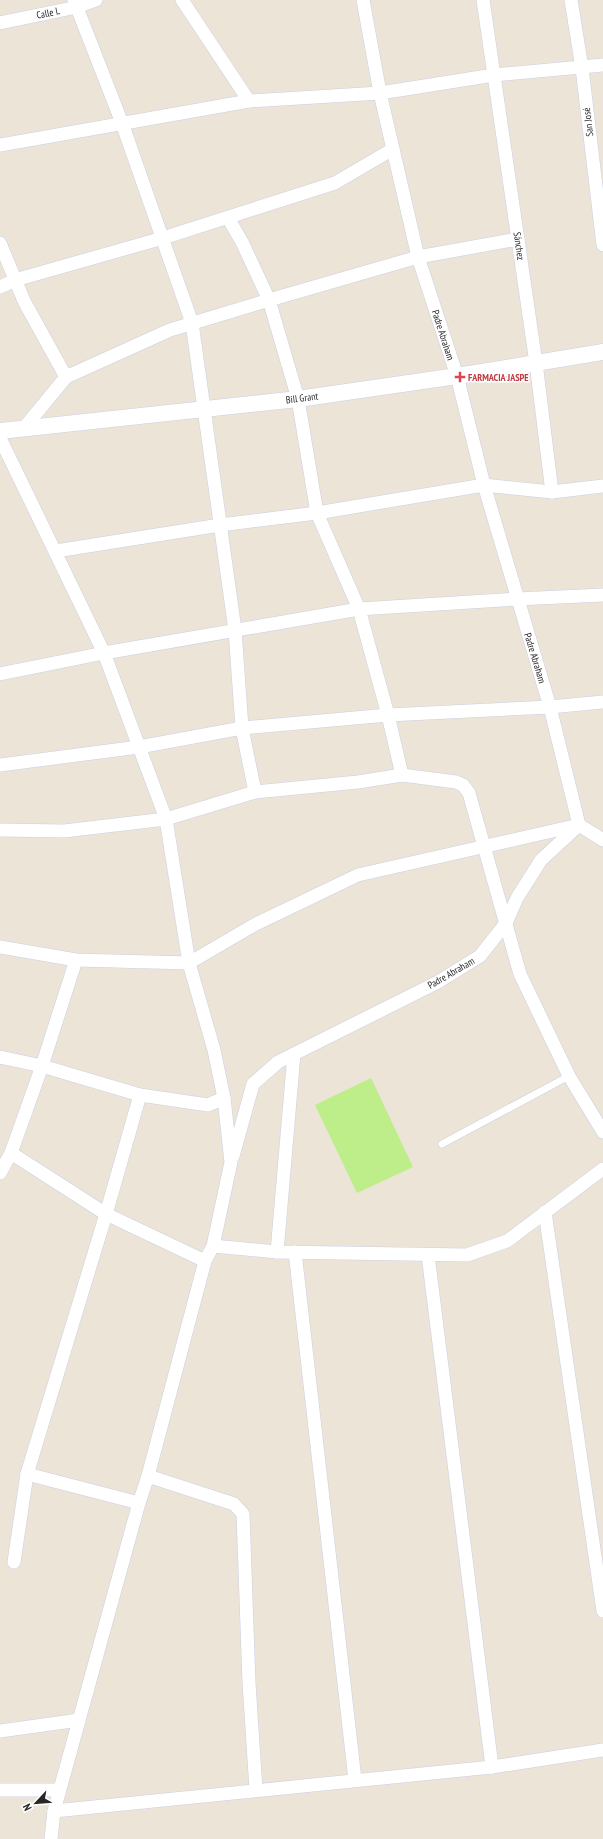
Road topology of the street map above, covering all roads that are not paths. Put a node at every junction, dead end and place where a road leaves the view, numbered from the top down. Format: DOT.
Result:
graph roads {
  1 [pos="96,0"];
  2 [pos="182,0"];
  3 [pos="363,0"];
  4 [pos="483,0"];
  5 [pos="571,0"];
  6 [pos="75,3"];
  7 [pos="0,23"];
  8 [pos="603,65"];
  9 [pos="582,68"];
  10 [pos="494,75"];
  11 [pos="380,93"];
  12 [pos="249,101"];
  13 [pos="122,122"];
  14 [pos="0,145"];
  15 [pos="393,149"];
  16 [pos="228,218"];
  17 [pos="163,238"];
  18 [pos="518,239"];
  19 [pos="0,243"];
  20 [pos="603,245"];
  21 [pos="418,257"];
  22 [pos="15,280"];
  23 [pos="0,287"];
  24 [pos="269,300"];
  25 [pos="192,324"];
  26 [pos="603,352"];
  27 [pos="536,363"];
  28 [pos="457,376"];
  29 [pos="66,377"];
  30 [pos="298,399"];
  31 [pos="205,408"];
  32 [pos="24,428"];
  33 [pos="0,431"];
  34 [pos="0,438"];
  35 [pos="484,485"];
  36 [pos="603,486"];
  37 [pos="552,492"];
  38 [pos="317,513"];
  39 [pos="220,525"];
  40 [pos="56,551"];
  41 [pos="603,596"];
  42 [pos="517,599"];
  43 [pos="359,609"];
  44 [pos="235,630"];
  45 [pos="104,653"];
  46 [pos="0,674"];
  47 [pos="603,702"];
  48 [pos="550,707"];
  49 [pos="388,715"];
  50 [pos="242,728"];
  51 [pos="139,747"];
  52 [pos="0,765"];
  53 [pos="402,775"];
  54 [pos="255,792"];
  55 [pos="166,819"];
  56 [pos="579,826"];
  57 [pos="0,830"];
  58 [pos="603,840"];
  59 [pos="483,846"];
  60 [pos="506,923"];
  61 [pos="0,947"];
  62 [pos="76,960"];
  63 [pos="189,963"];
  64 [pos="294,1054"];
  65 [pos="0,1056"];
  66 [pos="42,1066"];
  67 [pos="570,1076"];
  68 [pos="140,1095"];
  69 [pos="224,1098"];
  70 [pos="603,1132"];
  71 [pos="442,1144"];
  72 [pos="11,1153"];
  73 [pos="231,1162"];
  74 [pos="603,1169"];
  75 [pos="0,1173"];
  76 [pos="545,1212"];
  77 [pos="106,1214"];
  78 [pos="213,1246"];
  79 [pos="277,1252"];
  80 [pos="295,1252"];
  81 [pos="428,1254"];
  82 [pos="205,1260"];
  83 [pos="27,1474"];
  84 [pos="148,1476"];
  85 [pos="139,1503"];
  86 [pos="14,1562"];
  87 [pos="603,1611"];
  88 [pos="79,1720"];
  89 [pos="0,1731"];
  90 [pos="603,1750"];
  91 [pos="492,1767"];
  92 [pos="356,1780"];
  93 [pos="0,1790"];
  94 [pos="59,1790"];
  95 [pos="256,1790"];
  96 [pos="54,1811"];
  97 [pos="51,1839"];
  1 -- 6 [label="street, Calle L"];
  2 -- 12 [label="street"];
  3 -- 11 [label="street, Padre Abraham"];
  4 -- 10 [label="street, Sánchez"];
  5 -- 9 [label="street, San José"];
  6 -- 7 [label="street, Calle L"];
  6 -- 13 [label="street"];
  8 -- 9 [label="street"];
  9 -- 10 [label="street"];
  9 -- 20 [label="street, San José"];
  10 -- 11 [label="street"];
  10 -- 18 [label="street, Sánchez"];
  11 -- 12 [label="street"];
  11 -- 15 [label="street, Padre Abraham"];
  12 -- 13 [label="street"];
  13 -- 14 [label="street"];
  13 -- 17 [label="street"];
  15 -- 16 [label="street"];
  15 -- 21 [label="street, Padre Abraham"];
  16 -- 17 [label="street"];
  16 -- 24 [label="street"];
  17 -- 22 [label="street"];
  17 -- 25 [label="street"];
  18 -- 21 [label="street"];
  18 -- 27 [label="street, Sánchez"];
  19 -- 22 [label="street"];
  21 -- 24 [label="street"];
  21 -- 28 [label="street, Padre Abraham"];
  22 -- 23 [label="street"];
  22 -- 29 [label="street"];
  24 -- 25 [label="street"];
  24 -- 30 [label="street"];
  25 -- 29 [label="street"];
  25 -- 31 [label="street"];
  26 -- 27 [label="street, Bill Grant"];
  27 -- 28 [label="street, Bill Grant"];
  27 -- 37 [label="street, Sánchez"];
  28 -- 30 [label="street, Bill Grant"];
  28 -- 35 [label="street, Padre Abraham"];
  29 -- 32 [label="street"];
  30 -- 31 [label="street, Bill Grant"];
  30 -- 38 [label="street"];
  31 -- 32 [label="street, Bill Grant"];
  31 -- 39 [label="street"];
  32 -- 33 [label="street, Bill Grant"];
  34 -- 40 [label="street"];
  35 -- 37 [label="street"];
  35 -- 38 [label="street"];
  35 -- 42 [label="street, Padre Abraham"];
  36 -- 37 [label="street"];
  38 -- 39 [label="street"];
  38 -- 43 [label="street"];
  39 -- 40 [label="street"];
  39 -- 44 [label="street"];
  40 -- 45 [label="street"];
  41 -- 42 [label="street"];
  42 -- 43 [label="street"];
  42 -- 48 [label="street, Padre Abraham"];
  43 -- 44 [label="street"];
  43 -- 49 [label="street"];
  44 -- 45 [label="street"];
  44 -- 50 [label="street"];
  45 -- 46 [label="street"];
  45 -- 51 [label="street"];
  47 -- 48 [label="street"];
  48 -- 49 [label="street"];
  48 -- 56 [label="street, Padre Abraham"];
  49 -- 50 [label="street"];
  49 -- 53 [label="street"];
  50 -- 51 [label="street"];
  50 -- 54 [label="street"];
  51 -- 52 [label="street"];
  51 -- 55 [label="street"];
  53 -- 54 [label="street"];
  53 -- 59 [label="street"];
  54 -- 55 [label="street"];
  55 -- 57 [label="street"];
  55 -- 63 [label="street"];
  56 -- 58 [label="street"];
  56 -- 59 [label="street"];
  56 -- 60 [label="street, Padre Abraham"];
  59 -- 60 [label="street"];
  59 -- 63 [label="street"];
  60 -- 64 [label="street, Padre Abraham"];
  60 -- 67 [label="street"];
  61 -- 62 [label="street"];
  62 -- 63 [label="street"];
  62 -- 66 [label="street"];
  63 -- 69 [label="street"];
  64 -- 73 [label="street, Padre Abraham"];
  64 -- 79 [label="street"];
  65 -- 66 [label="street"];
  66 -- 68 [label="street"];
  66 -- 72 [label="street"];
  67 -- 70 [label="street"];
  67 -- 71 [label="lane"];
  68 -- 69 [label="street"];
  68 -- 77 [label="street"];
  69 -- 73 [label="street"];
  72 -- 75 [label="street"];
  72 -- 77 [label="street"];
  73 -- 78 [label="street"];
  74 -- 76 [label="street"];
  76 -- 81 [label="street"];
  76 -- 87 [label="street"];
  77 -- 82 [label="street"];
  77 -- 83 [label="street"];
  78 -- 79 [label="street"];
  78 -- 82 [label="street"];
  79 -- 80 [label="street"];
  80 -- 81 [label="street"];
  80 -- 92 [label="street"];
  81 -- 91 [label="street"];
  82 -- 84 [label="street"];
  83 -- 85 [label="street"];
  83 -- 86 [label="street"];
  84 -- 85 [label="street"];
  84 -- 95 [label="street"];
  85 -- 88 [label="street"];
  88 -- 89 [label="street"];
  88 -- 94 [label="street"];
  90 -- 91 [label="street"];
  91 -- 92 [label="street"];
  92 -- 95 [label="street"];
  93 -- 94 [label="street"];
  94 -- 96 [label="street"];
  95 -- 96 [label="street"];
  96 -- 97 [label="street"];
}
